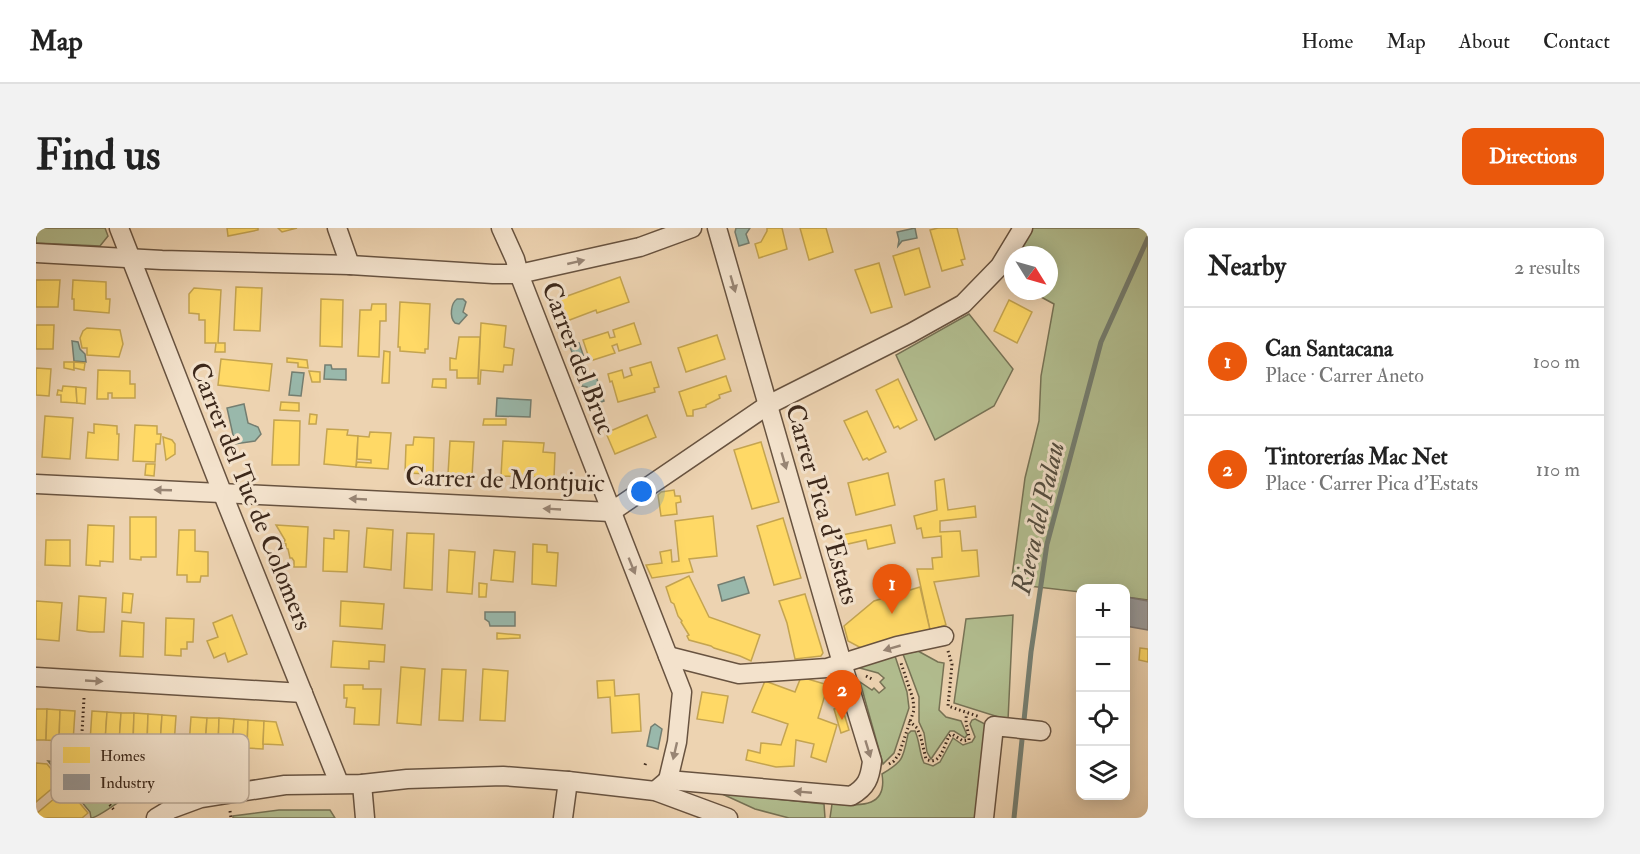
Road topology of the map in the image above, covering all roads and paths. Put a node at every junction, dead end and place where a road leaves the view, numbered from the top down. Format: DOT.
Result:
graph roads {
  1 [pos="119,228"];
  2 [pos="337,228"];
  3 [pos="501,228"];
  4 [pos="693,228"];
  5 [pos="717,228"];
  6 [pos="1023,228"];
  7 [pos="36,253"];
  8 [pos="131,259"];
  9 [pos="350,265"];
  10 [pos="519,274"];
  11 [pos="768,405"];
  12 [pos="36,484"];
  13 [pos="222,492"];
  14 [pos="611,512"];
  15 [pos="944,636"];
  16 [pos="897,646"];
  17 [pos="668,656"];
  18 [pos="842,663"];
  19 [pos="952,664"];
  20 [pos="36,677"];
  21 [pos="85,692"];
  22 [pos="303,693"];
  23 [pos="967,713"];
  24 [pos="909,721"];
  25 [pos="1000,727"];
  26 [pos="1041,731"];
  27 [pos="82,734"];
  28 [pos="882,768"];
  29 [pos="568,781"];
  30 [pos="339,783"];
  31 [pos="362,784"];
  32 [pos="662,786"];
  33 [pos="249,791"];
  34 [pos="108,803"];
  35 [pos="187,803"];
  36 [pos="114,810"];
  37 [pos="230,811"];
  38 [pos="156,818"];
  39 [pos="231,818"];
  40 [pos="365,818"];
  41 [pos="563,818"];
  42 [pos="728,818"];
  43 [pos="984,818"];
  1 -- 8 [label="street, Carrer del Tuc de Colomers"];
  2 -- 9 [label="street"];
  3 -- 10 [label="street, Carrer del Bruc"];
  10 -- 4 [label="street, one-way"];
  5 -- 11 [label="street, Carrer Pica d'Estats, one-way"];
  6 -- 11 [label="street, Carrer de Montjuïc"];
  7 -- 8 [label="street"];
  8 -- 9 [label="street"];
  8 -- 13 [label="street, Carrer del Tuc de Colomers"];
  9 -- 10 [label="street"];
  10 -- 14 [label="street, Carrer del Bruc"];
  11 -- 14 [label="street, Carrer de Montjuïc"];
  11 -- 18 [label="street, Carrer Pica d'Estats, one-way"];
  13 -- 12 [label="street, Carrer de Montjuïc, one-way"];
  14 -- 13 [label="street, Carrer de Montjuïc, one-way"];
  13 -- 22 [label="street, Carrer del Tuc de Colomers"];
  14 -- 17 [label="street, Carrer del Bruc, one-way"];
  15 -- 16 [label="street"];
  16 -- 18 [label="street, one-way"];
  16 -- 24 [label="path"];
  17 -- 18 [label="street"];
  17 -- 32 [label="street, Carrer del Bruc, one-way"];
  18 -- 32 [label="street, Carrer Pica d'Estats, one-way"];
  19 -- 23 [label="path"];
  20 -- 22 [label="street, one-way"];
  21 -- 27 [label="path"];
  22 -- 30 [label="street, Carrer del Tuc de Colomers"];
  23 -- 24 [label="path"];
  23 -- 25 [label="path"];
  24 -- 28 [label="path"];
  25 -- 26 [label="street"];
  25 -- 43 [label="street"];
  29 -- 31 [label="street"];
  29 -- 32 [label="street"];
  29 -- 41 [label="street"];
  30 -- 31 [label="street"];
  30 -- 33 [label="street"];
  31 -- 40 [label="street"];
  32 -- 42 [label="street"];
  34 -- 36 [label="path"];
  35 -- 38 [label="street"];
  37 -- 39 [label="path"];
}
